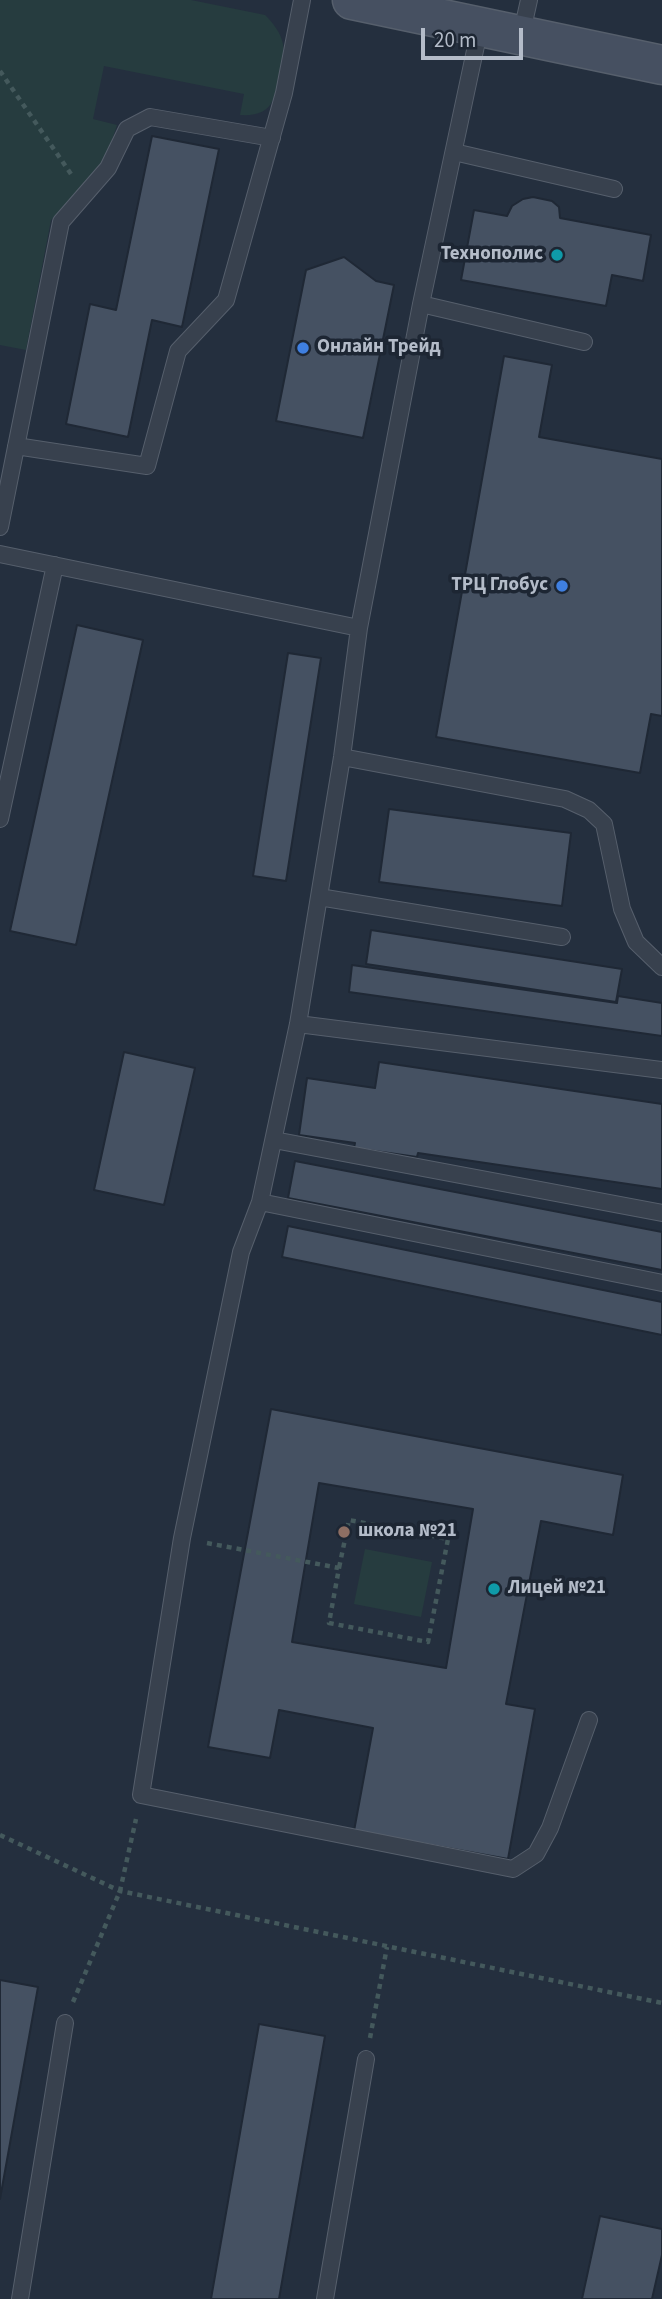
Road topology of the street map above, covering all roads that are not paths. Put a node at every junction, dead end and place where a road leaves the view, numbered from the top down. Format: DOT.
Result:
graph roads {
  1 [pos="302,0"];
  2 [pos="352,0"];
  3 [pos="525,18"];
  4 [pos="480,27"];
  5 [pos="662,65"];
  6 [pos="272,138"];
  7 [pos="454,152"];
  8 [pos="614,189"];
  9 [pos="421,304"];
  10 [pos="584,342"];
  11 [pos="16,446"];
  12 [pos="0,527"];
  13 [pos="0,554"];
  14 [pos="55,565"];
  15 [pos="359,628"];
  16 [pos="342,757"];
  17 [pos="0,819"];
  18 [pos="318,897"];
  19 [pos="562,937"];
  20 [pos="662,967"];
  21 [pos="298,1024"];
  22 [pos="662,1070"];
  23 [pos="274,1140"];
  24 [pos="260,1202"];
  25 [pos="662,1213"];
  26 [pos="662,1283"];
  27 [pos="589,1720"];
  28 [pos="65,2023"];
  29 [pos="366,2059"];
  30 [pos="20,2299"];
  31 [pos="325,2299"];
  1 -- 6 [label="lane"];
  2 -- 4 [label="main road"];
  3 -- 4 [label="main road"];
  3 -- 5 [label="main road"];
  4 -- 7 [label="lane"];
  6 -- 11 [label="lane"];
  6 -- 11 [label="lane"];
  7 -- 8 [label="lane"];
  7 -- 9 [label="lane"];
  9 -- 10 [label="lane"];
  9 -- 15 [label="lane"];
  11 -- 12 [label="lane"];
  13 -- 14 [label="lane"];
  14 -- 15 [label="lane"];
  14 -- 17 [label="lane"];
  15 -- 16 [label="lane"];
  16 -- 18 [label="lane"];
  16 -- 20 [label="lane"];
  18 -- 19 [label="lane"];
  18 -- 21 [label="lane"];
  21 -- 22 [label="lane"];
  21 -- 23 [label="lane"];
  23 -- 24 [label="lane"];
  23 -- 25 [label="lane"];
  24 -- 26 [label="lane"];
  24 -- 27 [label="lane"];
  28 -- 30 [label="lane"];
  29 -- 31 [label="lane"];
}
